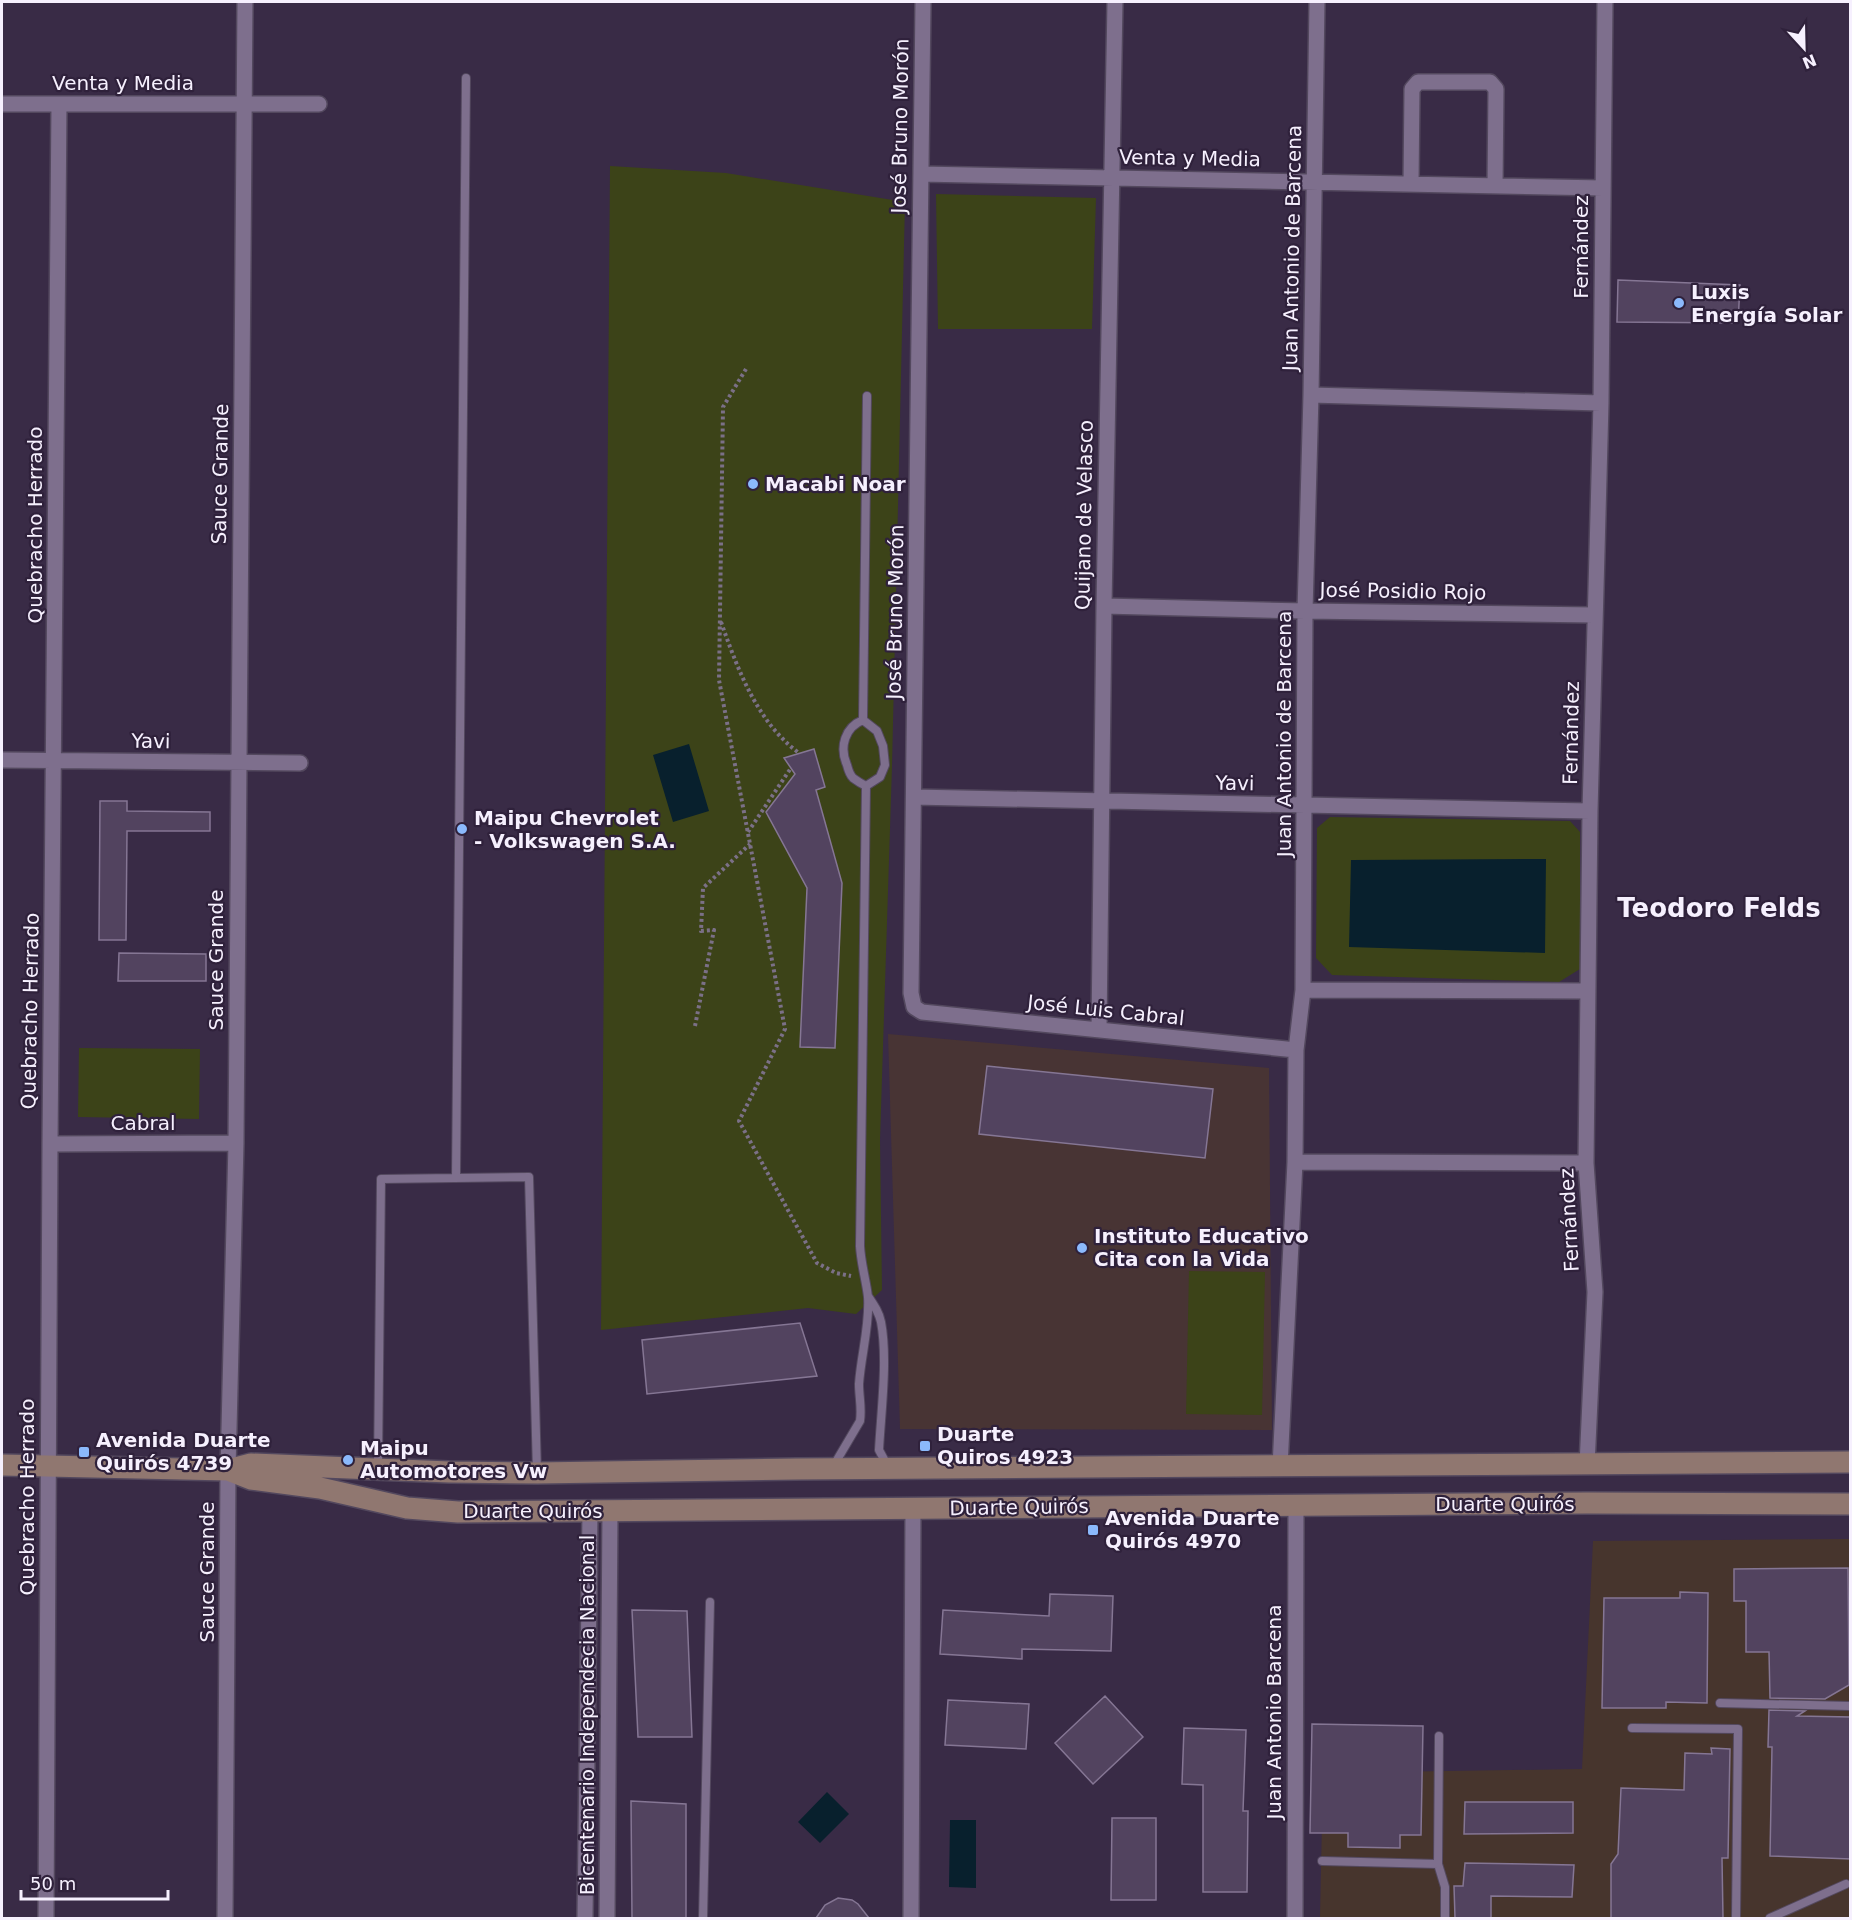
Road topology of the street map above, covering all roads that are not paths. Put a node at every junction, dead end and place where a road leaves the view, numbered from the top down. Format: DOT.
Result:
graph roads {
  1 [pos="245,2"];
  2 [pos="923,2"];
  3 [pos="1115,2"];
  4 [pos="1317,2"];
  5 [pos="1605,2"];
  6 [pos="466,78"];
  7 [pos="2,104"];
  8 [pos="59,104"];
  9 [pos="319,104"];
  10 [pos="245,105"];
  11 [pos="921,174"];
  12 [pos="1112,178"];
  13 [pos="1314,182"];
  14 [pos="1411,184"];
  15 [pos="1495,186"];
  16 [pos="1603,188"];
  17 [pos="1311,395"];
  18 [pos="867,396"];
  19 [pos="1601,403"];
  20 [pos="1104,606"];
  21 [pos="1305,611"];
  22 [pos="1594,615"];
  23 [pos="863,720"];
  24 [pos="2,760"];
  25 [pos="54,761"];
  26 [pos="238,762"];
  27 [pos="300,763"];
  28 [pos="866,786"];
  29 [pos="914,797"];
  30 [pos="1103,801"];
  31 [pos="1304,805"];
  32 [pos="1590,811"];
  33 [pos="1303,990"];
  34 [pos="1588,992"];
  35 [pos="914,1007"];
  36 [pos="1099,1030"];
  37 [pos="1296,1050"];
  38 [pos="236,1143"];
  39 [pos="50,1144"];
  40 [pos="1295,1162"];
  41 [pos="1587,1164"];
  42 [pos="456,1178"];
  43 [pos="867,1295"];
  44 [pos="1851,1462"];
  45 [pos="2,1465"];
  46 [pos="1587,1465"];
  47 [pos="49,1467"];
  48 [pos="1280,1467"];
  49 [pos="378,1468"];
  50 [pos="832,1469"];
  51 [pos="889,1469"];
  52 [pos="228,1470"];
  53 [pos="537,1473"];
  54 [pos="1851,1503"];
  55 [pos="1296,1505"];
  56 [pos="913,1509"];
  57 [pos="600,1511"];
  58 [pos="710,1602"];
  59 [pos="1720,1703"];
  60 [pos="1851,1706"];
  61 [pos="1632,1728"];
  62 [pos="1439,1736"];
  63 [pos="1322,1861"];
  64 [pos="1438,1864"];
  65 [pos="1846,1884"];
  66 [pos="46,1918"];
  67 [pos="225,1918"];
  68 [pos="585,1918"];
  69 [pos="607,1918"];
  70 [pos="703,1918"];
  71 [pos="911,1918"];
  72 [pos="1295,1918"];
  73 [pos="1445,1918"];
  74 [pos="1736,1918"];
  75 [pos="1770,1918"];
  1 -- 10 [label="street, Sauce Grande"];
  2 -- 11 [label="street, José Bruno Morón"];
  3 -- 12 [label="street, Quijano de Velasco"];
  4 -- 13 [label="street, Juan Antonio de Barcena"];
  5 -- 16 [label="street, Fernández"];
  6 -- 42 [label="lane"];
  7 -- 8 [label="street, Venta y Media"];
  8 -- 10 [label="street, Venta y Media"];
  8 -- 25 [label="street, Quebracho Herrado"];
  9 -- 10 [label="street, Venta y Media"];
  10 -- 26 [label="street, Sauce Grande"];
  11 -- 12 [label="street, Venta y Media"];
  11 -- 29 [label="street, José Bruno Morón"];
  12 -- 13 [label="street, Venta y Media"];
  12 -- 20 [label="street, Quijano de Velasco"];
  13 -- 14 [label="street, Venta y Media"];
  13 -- 17 [label="street, Juan Antonio de Barcena"];
  14 -- 15 [label="street, Venta y Media"];
  14 -- 15 [label="street"];
  15 -- 16 [label="street, Venta y Media"];
  16 -- 19 [label="street, Fernández"];
  17 -- 19 [label="street"];
  17 -- 21 [label="street, Juan Antonio de Barcena"];
  18 -- 23 [label="lane"];
  19 -- 22 [label="street, Fernández"];
  20 -- 21 [label="street, José Posidio Rojo"];
  20 -- 30 [label="street, Quijano de Velasco"];
  21 -- 22 [label="street, José Posidio Rojo"];
  21 -- 31 [label="street, Juan Antonio de Barcena"];
  22 -- 32 [label="street, Fernández"];
  23 -- 28 [label="lane"];
  23 -- 28 [label="lane"];
  24 -- 25 [label="street, Yavi"];
  25 -- 26 [label="street, Yavi"];
  25 -- 39 [label="street, Quebracho Herrado"];
  26 -- 27 [label="street, Yavi"];
  26 -- 38 [label="street, Sauce Grande"];
  28 -- 43 [label="lane"];
  29 -- 30 [label="street, Yavi"];
  29 -- 35 [label="street, José Bruno Morón"];
  30 -- 31 [label="street, Yavi"];
  30 -- 36 [label="street, Quijano de Velasco"];
  31 -- 32 [label="street, Yavi"];
  31 -- 33 [label="street, Juan Antonio de Barcena"];
  32 -- 34 [label="street, Fernández"];
  33 -- 34 [label="street"];
  33 -- 37 [label="street, Juan Antonio de Barcena"];
  34 -- 41 [label="street, Fernández"];
  35 -- 36 [label="street, José Luis Cabral"];
  36 -- 37 [label="street, José Luis Cabral"];
  37 -- 40 [label="street, Juan Antonio de Barcena"];
  38 -- 39 [label="street, Cabral"];
  38 -- 52 [label="street, Sauce Grande"];
  39 -- 47 [label="street, Quebracho Herrado"];
  40 -- 41 [label="street"];
  40 -- 48 [label="street, Juan Antonio de Barcena"];
  41 -- 46 [label="street, Fernández"];
  42 -- 49 [label="lane"];
  42 -- 53 [label="lane"];
  43 -- 50 [label="lane"];
  43 -- 51 [label="lane"];
  44 -- 46 [label="main road, Duarte Quirós"];
  45 -- 47 [label="main road, Duarte Quirós"];
  46 -- 48 [label="main road, Duarte Quirós"];
  47 -- 52 [label="main road, Duarte Quirós"];
  47 -- 66 [label="street, Quebracho Herrado"];
  48 -- 51 [label="main road, Duarte Quirós"];
  49 -- 52 [label="main road, Duarte Quirós"];
  49 -- 53 [label="main road, Duarte Quirós"];
  50 -- 51 [label="main road, Duarte Quirós"];
  50 -- 53 [label="main road, Duarte Quirós"];
  52 -- 57 [label="main road, Duarte Quirós"];
  52 -- 67 [label="street, Sauce Grande"];
  54 -- 55 [label="main road, Duarte Quirós"];
  55 -- 56 [label="main road, Duarte Quirós"];
  55 -- 72 [label="street, Juan Antonio Barcena"];
  56 -- 57 [label="main road, Duarte Quirós"];
  56 -- 71 [label="street"];
  57 -- 68 [label="street, Bicentenario Independecia Nacional"];
  57 -- 69 [label="street, Bicentenario Independecia Nacional"];
  58 -- 70 [label="lane"];
  59 -- 60 [label="lane"];
  61 -- 74 [label="lane"];
  62 -- 64 [label="lane"];
  63 -- 64 [label="lane"];
  64 -- 73 [label="lane"];
  65 -- 75 [label="lane"];
}
